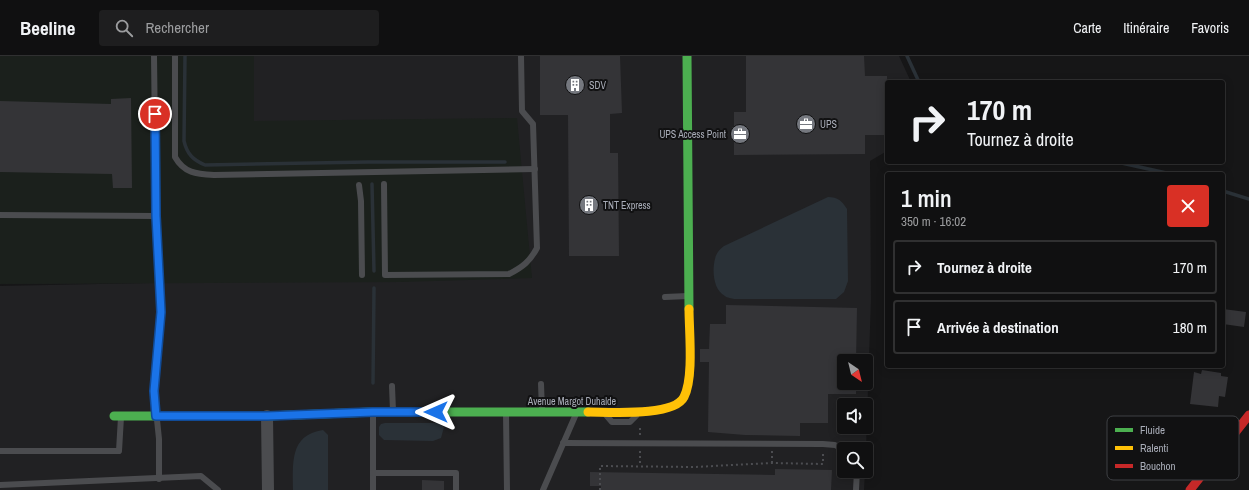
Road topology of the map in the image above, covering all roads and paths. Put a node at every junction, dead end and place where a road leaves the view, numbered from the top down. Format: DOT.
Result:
graph roads {
  1 [pos="154,56"];
  2 [pos="175,56"];
  3 [pos="521,56"];
  4 [pos="687,56"];
  5 [pos="535,169"];
  6 [pos="384,184"];
  7 [pos="358,185"];
  8 [pos="0,215"];
  9 [pos="156,216"];
  10 [pos="362,275"];
  11 [pos="689,296"];
  12 [pos="665,297"];
  13 [pos="541,384"];
  14 [pos="392,386"];
  15 [pos="373,412"];
  16 [pos="393,412"];
  17 [pos="506,412"];
  18 [pos="542,412"];
  19 [pos="577,412"];
  20 [pos="117,416"];
  21 [pos="156,416"];
  22 [pos="267,416"];
  23 [pos="1249,416"];
  24 [pos="1239,429"];
  25 [pos="563,443"];
  26 [pos="771,444"];
  27 [pos="823,444"];
  28 [pos="837,446"];
  29 [pos="0,451"];
  30 [pos="772,463"];
  31 [pos="373,473"];
  32 [pos="856,478"];
  33 [pos="159,479"];
  34 [pos="1198,480"];
  35 [pos="0,485"];
  36 [pos="218,490"];
  37 [pos="268,490"];
  38 [pos="373,490"];
  39 [pos="456,490"];
  40 [pos="507,490"];
  41 [pos="543,490"];
  42 [pos="600,490"];
  43 [pos="856,490"];
  44 [pos="1190,490"];
  1 -- 9 [label="lane"];
  2 -- 5 [label="lane"];
  3 -- 5 [label="lane"];
  4 -- 11 [label="street, Avenue Margot Duhalde"];
  5 -- 6 [label="lane"];
  7 -- 10 [label="lane"];
  8 -- 9 [label="lane"];
  9 -- 21 [label="lane"];
  11 -- 12 [label="lane"];
  11 -- 19 [label="street, Avenue Margot Duhalde"];
  13 -- 18 [label="lane"];
  14 -- 16 [label="lane"];
  15 -- 16 [label="street, Avenue Margot Duhalde"];
  15 -- 22 [label="street, Avenue Margot Duhalde"];
  15 -- 31 [label="lane"];
  16 -- 17 [label="street, Avenue Margot Duhalde"];
  17 -- 18 [label="street, Avenue Margot Duhalde"];
  17 -- 40 [label="lane"];
  18 -- 19 [label="street, Avenue Margot Duhalde"];
  19 -- 25 [label="lane"];
  20 -- 21 [label="street, Avenue Margot Duhalde"];
  20 -- 29 [label="lane"];
  21 -- 22 [label="street, Avenue Margot Duhalde"];
  21 -- 33 [label="lane"];
  22 -- 37 [label="street"];
  23 -- 24 [label="street"];
  25 -- 26 [label="lane"];
  25 -- 41 [label="lane"];
  26 -- 27 [label="lane"];
  26 -- 30 [label="path"];
  27 -- 28 [label="lane"];
  27 -- 30 [label="path"];
  30 -- 42 [label="path"];
  31 -- 38 [label="lane"];
  31 -- 39 [label="lane"];
  32 -- 43 [label="lane"];
  33 -- 35 [label="lane"];
  33 -- 36 [label="lane"];
  34 -- 44 [label="street"];
}
